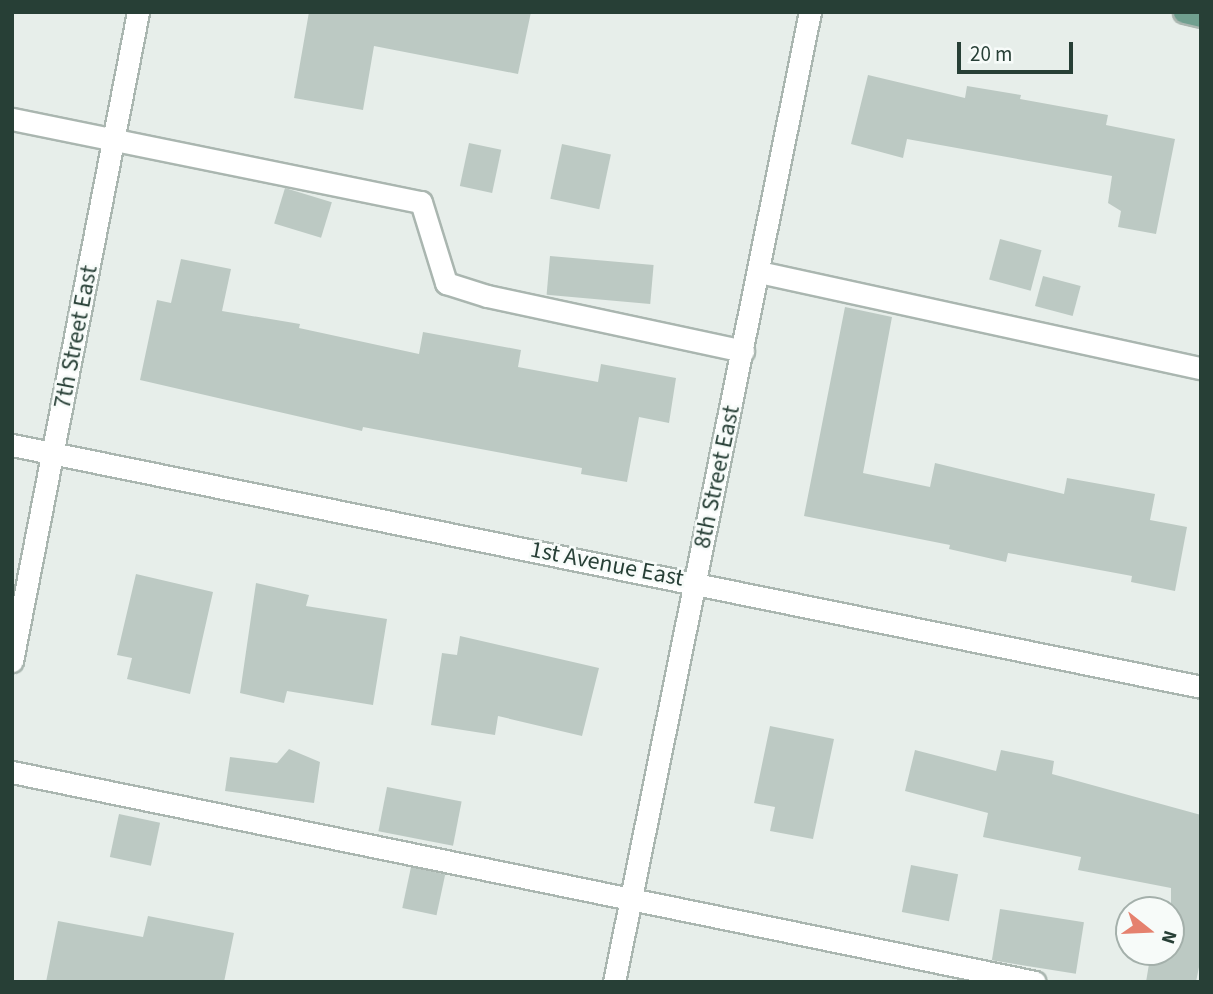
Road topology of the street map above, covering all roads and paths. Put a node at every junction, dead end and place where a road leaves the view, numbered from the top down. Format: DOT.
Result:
graph roads {
  1 [pos="138,12"];
  2 [pos="810,12"];
  3 [pos="1184,12"];
  4 [pos="1201,16"];
  5 [pos="12,119"];
  6 [pos="113,140"];
  7 [pos="759,272"];
  8 [pos="743,351"];
  9 [pos="1201,368"];
  10 [pos="12,445"];
  11 [pos="54,453"];
  12 [pos="696,582"];
  13 [pos="12,661"];
  14 [pos="1201,688"];
  15 [pos="12,772"];
  16 [pos="630,900"];
  17 [pos="614,982"];
  18 [pos="1035,982"];
  1 -- 6 [label="street, 7th Street East"];
  2 -- 7 [label="street, 8th Street East"];
  3 -- 4 [label="main road"];
  5 -- 6 [label="street"];
  6 -- 8 [label="street"];
  6 -- 11 [label="street, 7th Street East"];
  7 -- 8 [label="street, 8th Street East"];
  7 -- 9 [label="street"];
  8 -- 12 [label="street, 8th Street East"];
  10 -- 11 [label="street, 1st Avenue East"];
  11 -- 12 [label="street, 1st Avenue East"];
  11 -- 13 [label="street, 7th Street East"];
  12 -- 14 [label="street, 1st Avenue East"];
  12 -- 16 [label="street, 8th Street East"];
  15 -- 16 [label="street"];
  16 -- 17 [label="street, 8th Street East"];
  16 -- 18 [label="street"];
}
